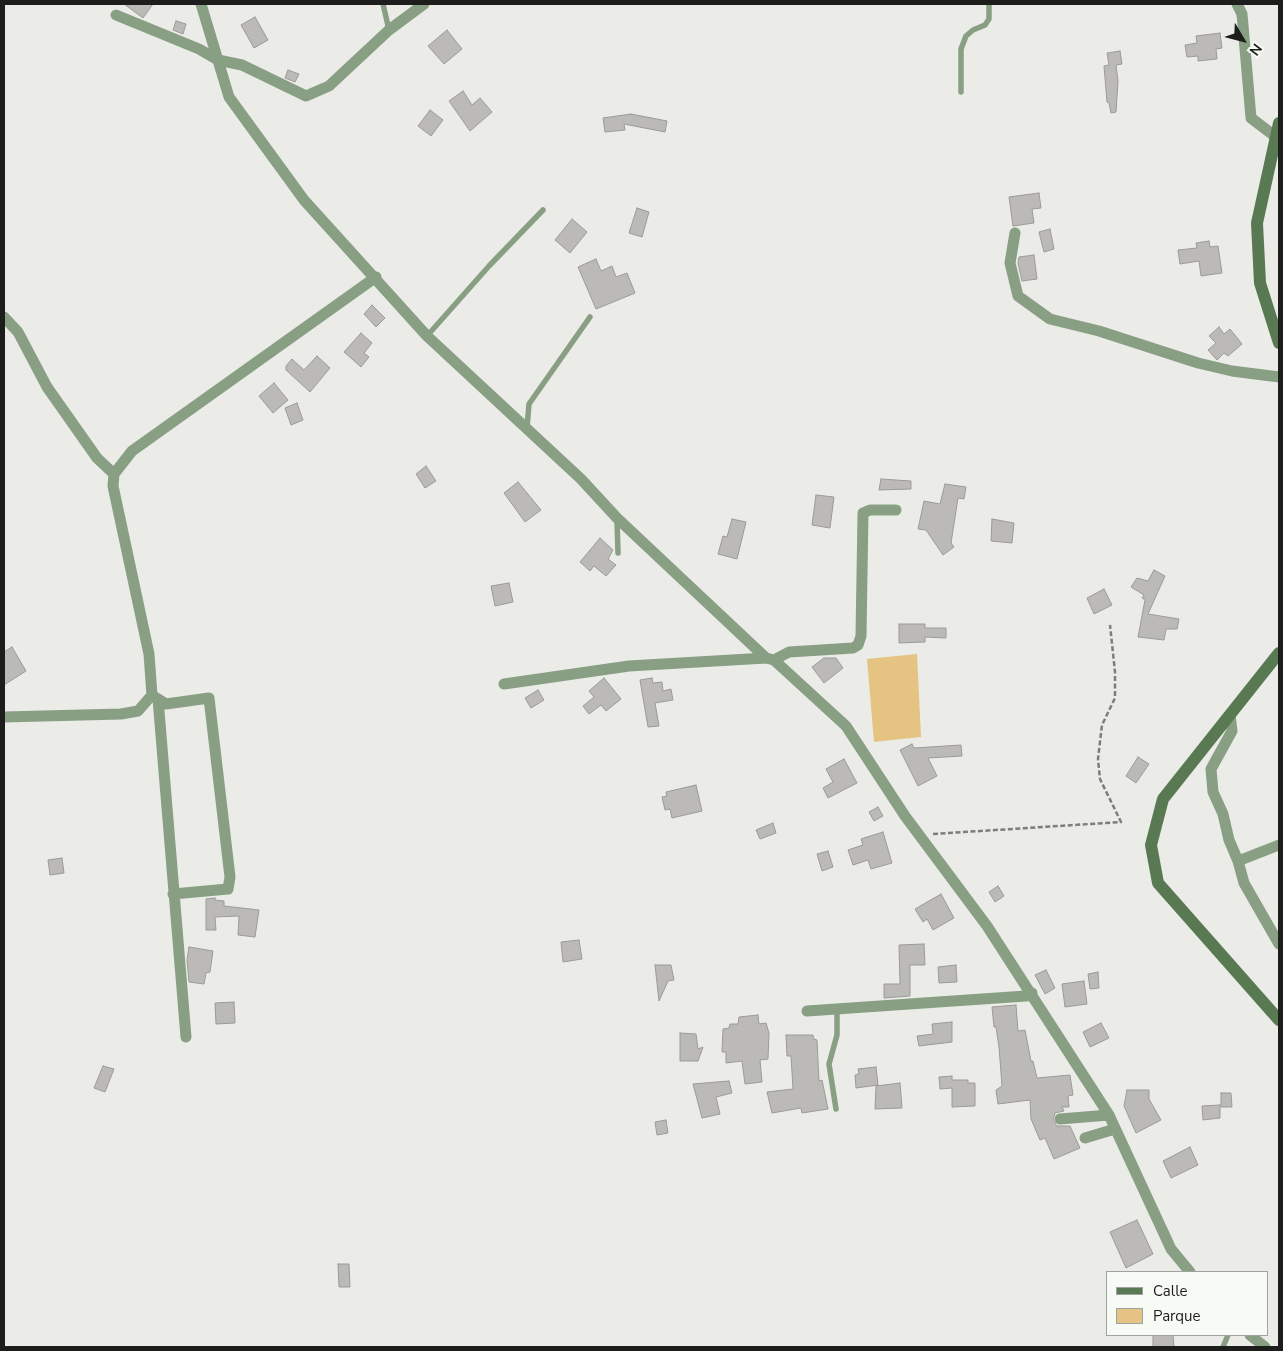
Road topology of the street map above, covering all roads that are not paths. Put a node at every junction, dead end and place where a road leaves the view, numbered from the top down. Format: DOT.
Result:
graph roads {
  1 [pos="201,4"];
  2 [pos="382,4"];
  3 [pos="424,4"];
  4 [pos="989,4"];
  5 [pos="1237,4"];
  6 [pos="116,16"];
  7 [pos="389,30"];
  8 [pos="218,60"];
  9 [pos="961,92"];
  10 [pos="1279,123"];
  11 [pos="1276,137"];
  12 [pos="543,210"];
  13 [pos="1015,233"];
  14 [pos="376,277"];
  15 [pos="590,317"];
  16 [pos="4,318"];
  17 [pos="427,336"];
  18 [pos="1279,343"];
  19 [pos="1279,377"];
  20 [pos="527,428"];
  21 [pos="114,474"];
  22 [pos="896,510"];
  23 [pos="617,518"];
  24 [pos="618,553"];
  25 [pos="1279,653"];
  26 [pos="770,659"];
  27 [pos="504,684"];
  28 [pos="155,697"];
  29 [pos="1230,716"];
  30 [pos="4,717"];
  31 [pos="1279,845"];
  32 [pos="1238,861"];
  33 [pos="173,894"];
  34 [pos="1279,944"];
  35 [pos="1032,994"];
  36 [pos="837,1008"];
  37 [pos="807,1011"];
  38 [pos="1279,1020"];
  39 [pos="186,1037"];
  40 [pos="836,1109"];
  41 [pos="1109,1115"];
  42 [pos="1060,1119"];
  43 [pos="1115,1129"];
  44 [pos="1086,1138"];
  45 [pos="1189,1271"];
  46 [pos="1251,1336"];
  47 [pos="1265,1347"];
  1 -- 8 [label="street"];
  2 -- 7 [label="lane"];
  3 -- 7 [label="street"];
  4 -- 9 [label="lane"];
  5 -- 11 [label="street"];
  6 -- 8 [label="street"];
  7 -- 8 [label="street"];
  8 -- 14 [label="street"];
  10 -- 11 [label="main road"];
  11 -- 18 [label="main road"];
  12 -- 17 [label="lane"];
  13 -- 19 [label="street"];
  14 -- 17 [label="street"];
  14 -- 21 [label="street"];
  15 -- 20 [label="lane"];
  16 -- 21 [label="street"];
  17 -- 20 [label="street"];
  20 -- 23 [label="street"];
  21 -- 28 [label="street"];
  22 -- 26 [label="street"];
  23 -- 24 [label="lane"];
  23 -- 26 [label="street"];
  25 -- 29 [label="main road"];
  26 -- 27 [label="street"];
  26 -- 35 [label="street"];
  28 -- 30 [label="street"];
  28 -- 33 [label="street"];
  28 -- 33 [label="street"];
  29 -- 32 [label="street"];
  29 -- 38 [label="main road"];
  31 -- 32 [label="street"];
  32 -- 34 [label="street"];
  33 -- 39 [label="street"];
  35 -- 36 [label="street"];
  35 -- 41 [label="street"];
  36 -- 37 [label="street"];
  36 -- 40 [label="lane"];
  41 -- 42 [label="street"];
  41 -- 43 [label="street"];
  43 -- 44 [label="street"];
  43 -- 45 [label="street"];
  46 -- 47 [label="street"];
}
